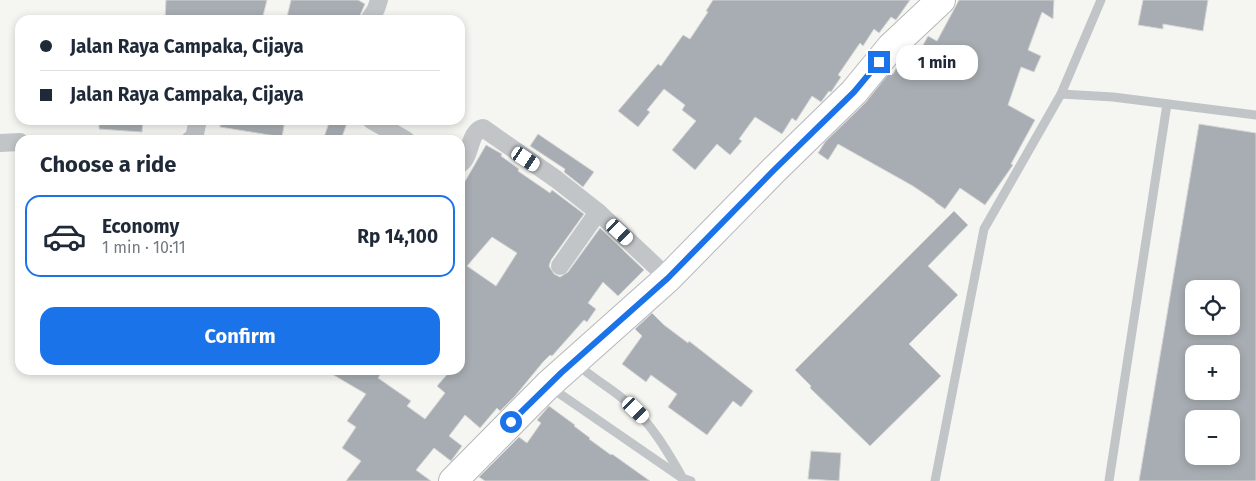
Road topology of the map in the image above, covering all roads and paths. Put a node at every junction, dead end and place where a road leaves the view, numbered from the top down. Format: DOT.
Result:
graph roads {
  1 [pos="379,0"];
  2 [pos="940,0"];
  3 [pos="1101,0"];
  4 [pos="372,15"];
  5 [pos="1061,94"];
  6 [pos="1167,104"];
  7 [pos="1256,115"];
  8 [pos="380,125"];
  9 [pos="397,135"];
  10 [pos="15,142"];
  11 [pos="0,143"];
  12 [pos="465,159"];
  13 [pos="598,212"];
  14 [pos="560,266"];
  15 [pos="668,278"];
  16 [pos="574,362"];
  17 [pos="548,385"];
  18 [pos="687,479"];
  19 [pos="452,481"];
  20 [pos="935,481"];
  21 [pos="1109,481"];
  1 -- 4 [label="street"];
  2 -- 15 [label="main road"];
  3 -- 5 [label="lane"];
  5 -- 6 [label="lane"];
  5 -- 20 [label="lane"];
  6 -- 7 [label="lane"];
  6 -- 21 [label="lane"];
  8 -- 9 [label="street"];
  10 -- 11 [label="street"];
  12 -- 13 [label="street"];
  13 -- 14 [label="street"];
  13 -- 15 [label="street"];
  15 -- 16 [label="main road"];
  16 -- 17 [label="main road"];
  16 -- 18 [label="lane"];
  17 -- 18 [label="lane"];
  17 -- 19 [label="main road"];
}
